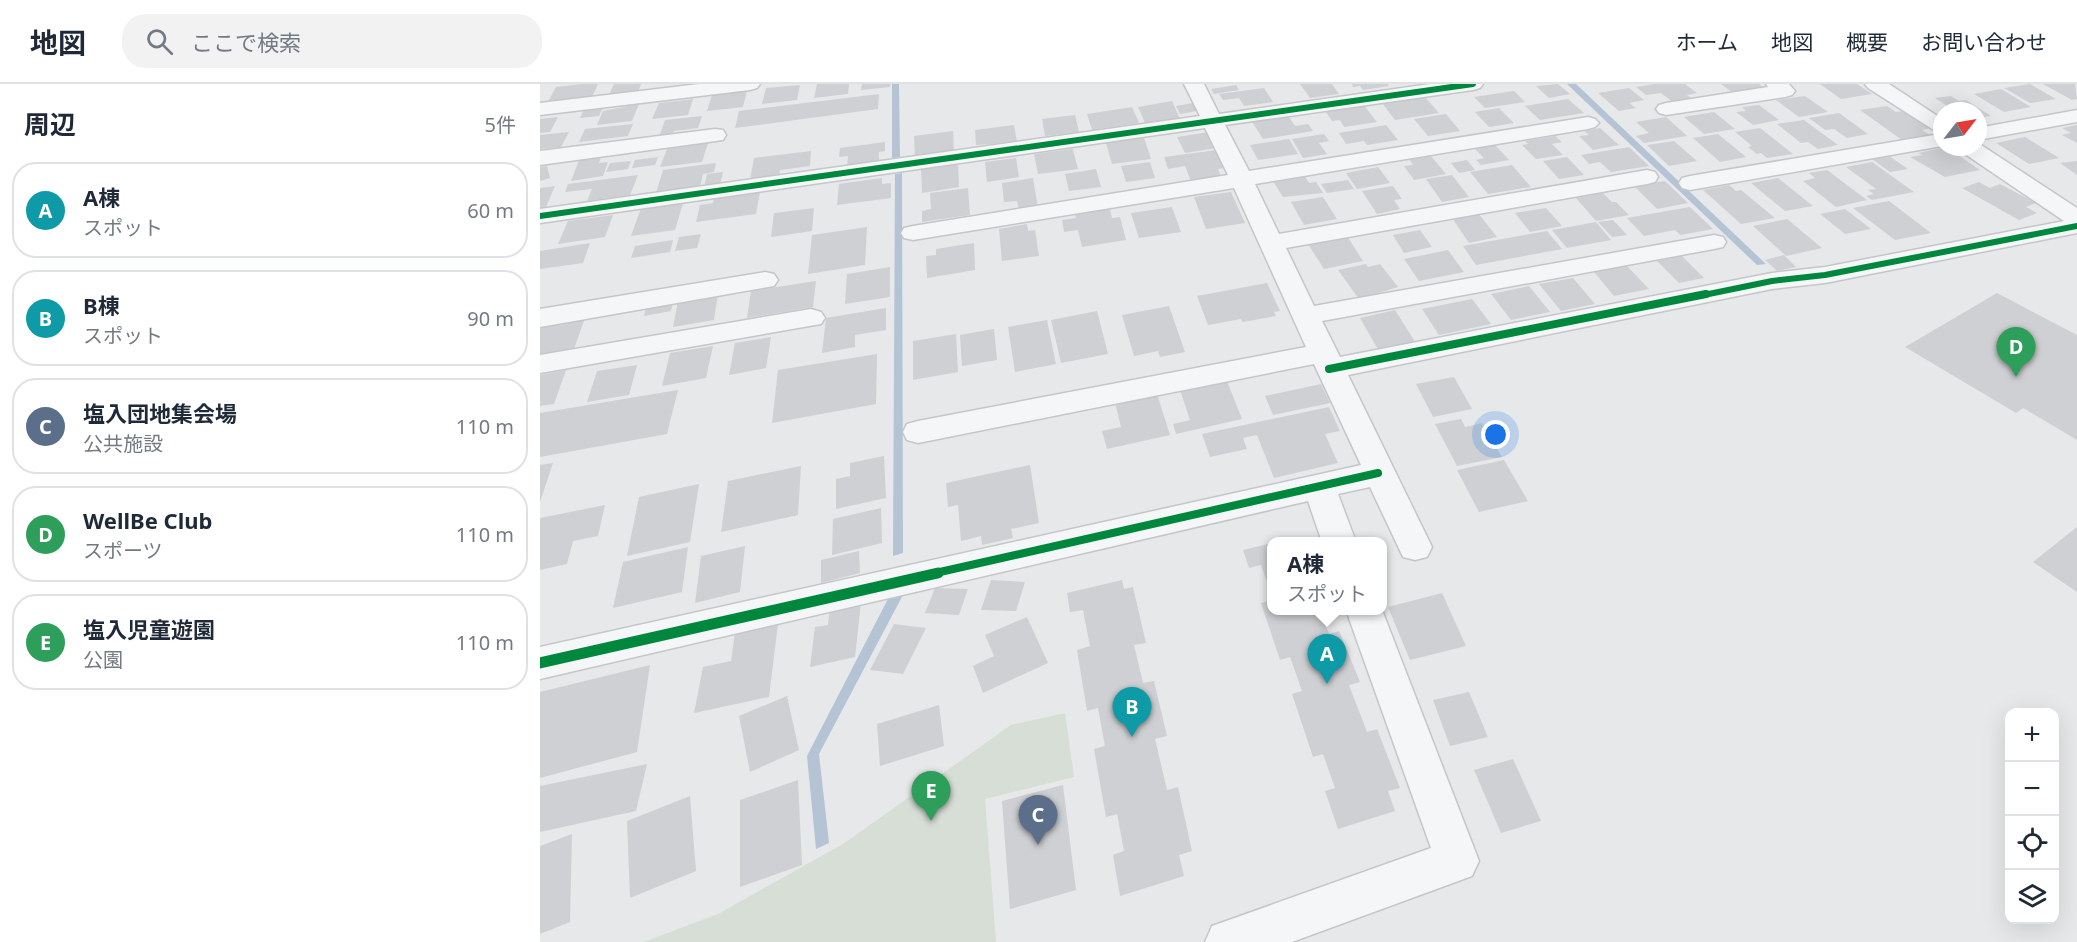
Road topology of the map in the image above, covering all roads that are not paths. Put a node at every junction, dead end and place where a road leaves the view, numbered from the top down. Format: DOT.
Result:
graph roads {
  1 [pos="750,84"];
  2 [pos="1194,84"];
  3 [pos="1473,84"];
  4 [pos="1776,84"];
  5 [pos="1875,84"];
  6 [pos="540,109"];
  7 [pos="1666,109"];
  8 [pos="2077,116"];
  9 [pos="1212,122"];
  10 [pos="1933,122"];
  11 [pos="1588,123"];
  12 [pos="1987,132"];
  13 [pos="715,135"];
  14 [pos="1933,142"];
  15 [pos="1983,156"];
  16 [pos="540,158"];
  17 [pos="1647,177"];
  18 [pos="1242,181"];
  19 [pos="1690,183"];
  20 [pos="540,216"];
  21 [pos="2077,219"];
  22 [pos="2077,226"];
  23 [pos="913,233"];
  24 [pos="1714,242"];
  25 [pos="1270,243"];
  26 [pos="765,280"];
  27 [pos="1305,316"];
  28 [pos="540,318"];
  29 [pos="811,318"];
  30 [pos="1326,361"];
  31 [pos="540,364"];
  32 [pos="918,432"];
  33 [pos="1378,473"];
  34 [pos="1318,486"];
  35 [pos="1337,537"];
  36 [pos="1414,547"];
  37 [pos="1366,615"];
  38 [pos="540,663"];
  39 [pos="1302,930"];
  40 [pos="1228,942"];
  1 -- 6 [label="street"];
  2 -- 9 [label="street"];
  3 -- 9 [label="street"];
  4 -- 7 [label="street"];
  5 -- 10 [label="street"];
  8 -- 12 [label="street"];
  9 -- 18 [label="street"];
  9 -- 20 [label="street"];
  11 -- 18 [label="street"];
  13 -- 16 [label="street"];
  14 -- 19 [label="street"];
  15 -- 21 [label="street"];
  17 -- 25 [label="street"];
  18 -- 23 [label="street"];
  18 -- 25 [label="street"];
  22 -- 30 [label="street"];
  24 -- 27 [label="street"];
  25 -- 27 [label="street"];
  26 -- 28 [label="street"];
  27 -- 30 [label="street"];
  29 -- 31 [label="street"];
  30 -- 32 [label="street"];
  30 -- 33 [label="street"];
  33 -- 34 [label="street"];
  33 -- 36 [label="street"];
  34 -- 35 [label="street"];
  34 -- 38 [label="street"];
  37 -- 39 [label="street"];
  39 -- 40 [label="street"];
}
